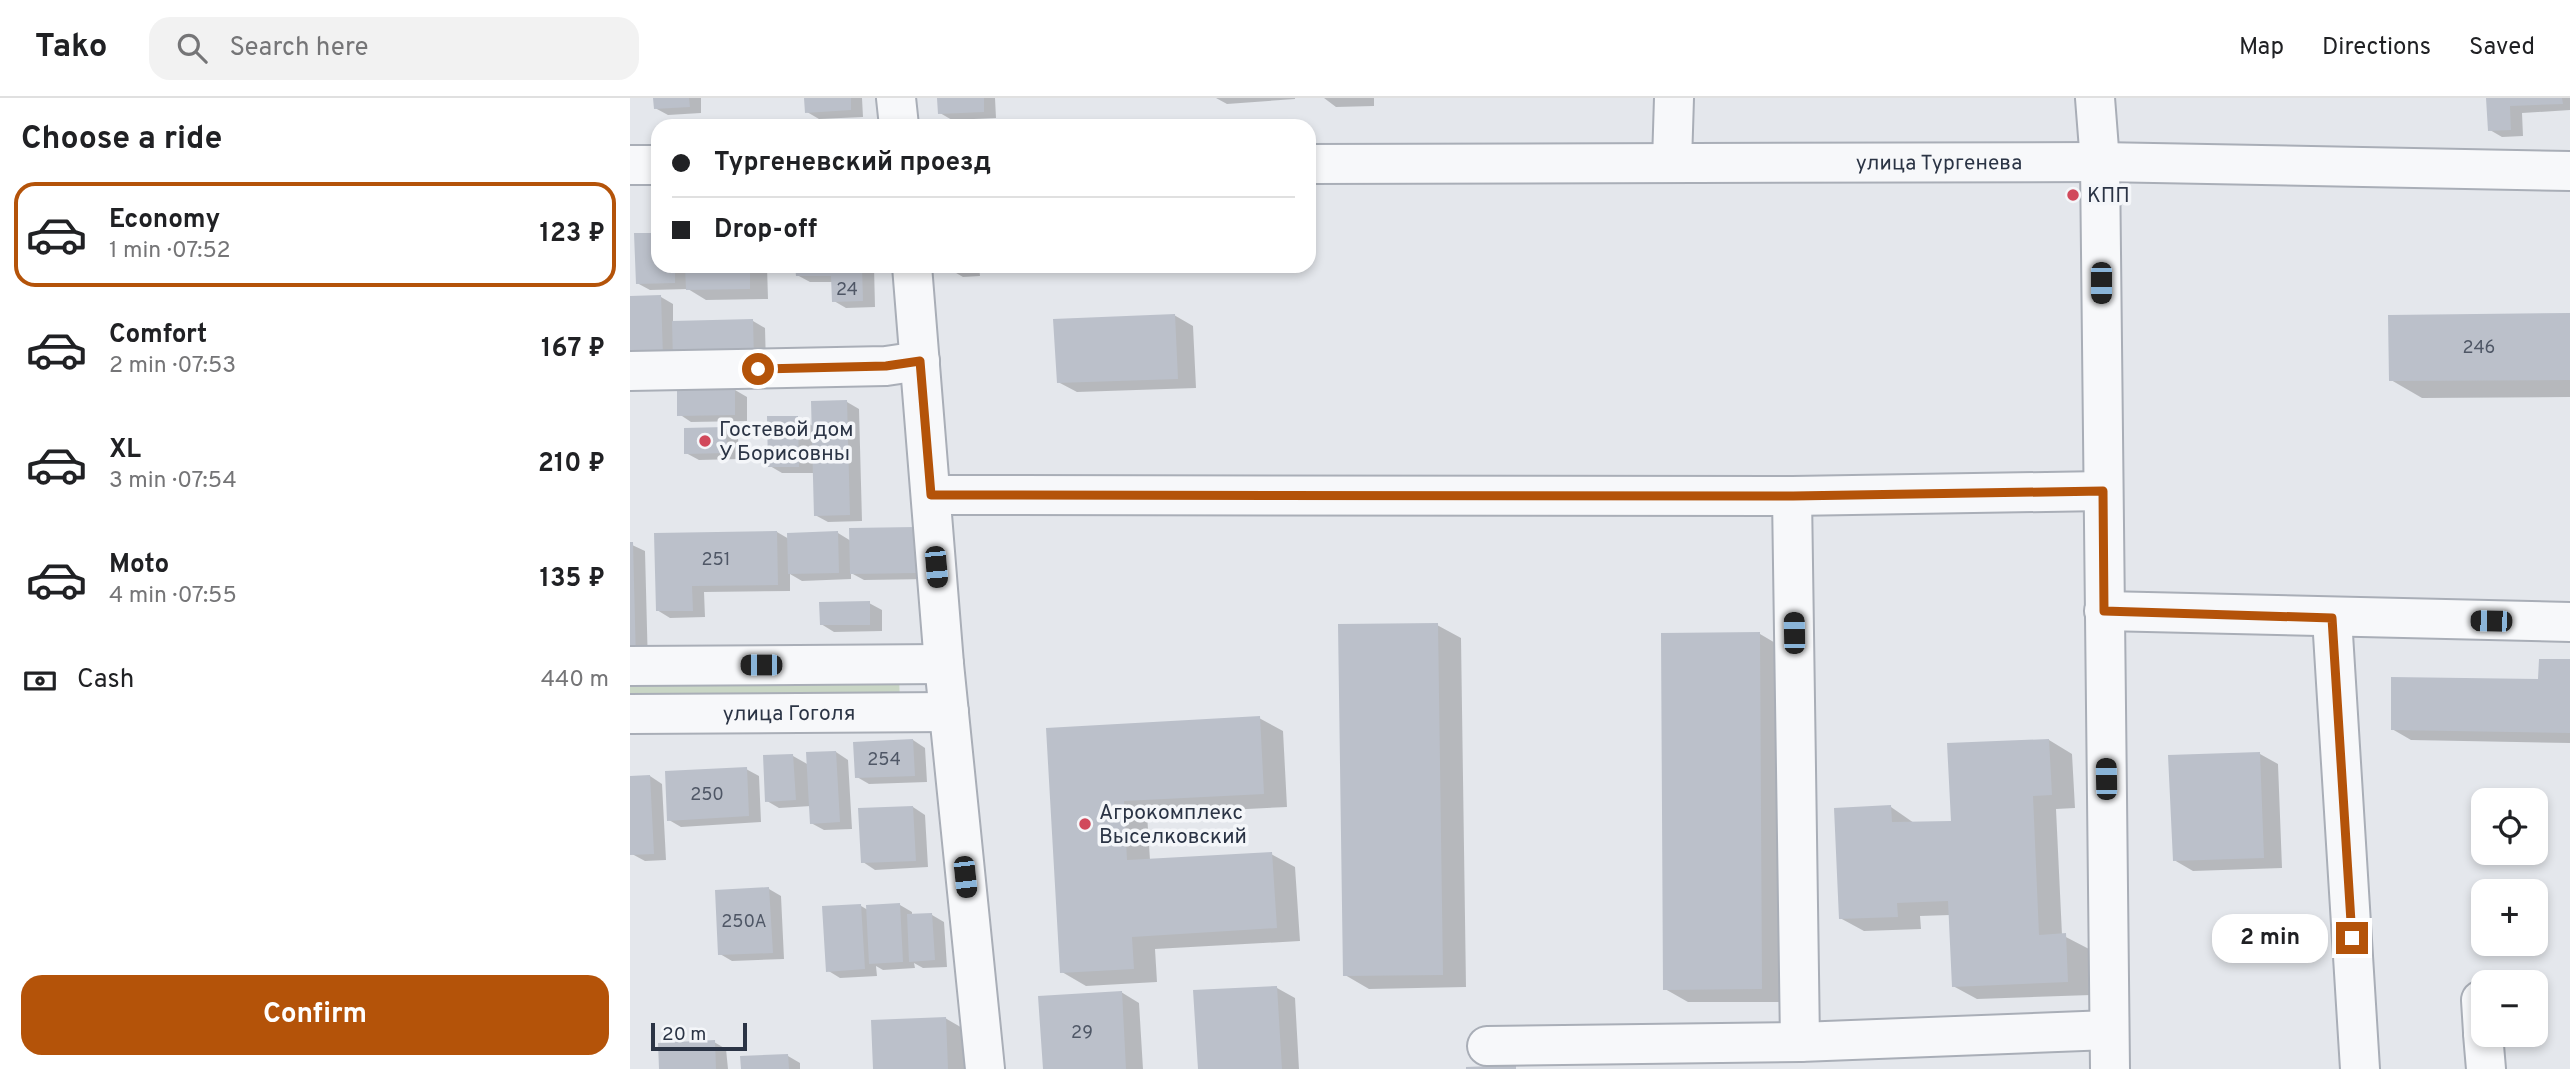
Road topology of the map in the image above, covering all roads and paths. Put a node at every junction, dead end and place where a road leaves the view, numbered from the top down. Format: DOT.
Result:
graph roads {
  1 [pos="896,98"];
  2 [pos="1674,98"];
  3 [pos="2095,98"];
  4 [pos="898,119"];
  5 [pos="1672,162"];
  6 [pos="2099,162"];
  7 [pos="1316,164"];
  8 [pos="630,165"];
  9 [pos="651,165"];
  10 [pos="2570,171"];
  11 [pos="913,273"];
  12 [pos="920,361"];
  13 [pos="630,371"];
  14 [pos="2103,491"];
  15 [pos="931,495"];
  16 [pos="1793,496"];
  17 [pos="2104,611"];
  18 [pos="2332,618"];
  19 [pos="2570,622"];
  20 [pos="944,664"];
  21 [pos="630,666"];
  22 [pos="949,712"];
  23 [pos="630,714"];
  24 [pos="2109,1030"];
  25 [pos="1800,1042"];
  26 [pos="1487,1046"];
  27 [pos="2484,1047"];
  28 [pos="985,1069"];
  29 [pos="2110,1069"];
  30 [pos="2360,1069"];
  31 [pos="2486,1069"];
  1 -- 4 [label="street"];
  2 -- 5 [label="street"];
  3 -- 6 [label="street"];
  5 -- 6 [label="street, улица Тургенева"];
  5 -- 7 [label="street, улица Тургенева"];
  6 -- 10 [label="street, улица Тургенева"];
  6 -- 14 [label="street"];
  8 -- 9 [label="street"];
  11 -- 12 [label="street"];
  12 -- 13 [label="street"];
  12 -- 15 [label="street"];
  14 -- 16 [label="street"];
  14 -- 17 [label="street"];
  15 -- 16 [label="street"];
  15 -- 20 [label="street"];
  16 -- 25 [label="street"];
  17 -- 18 [label="street"];
  17 -- 24 [label="street"];
  18 -- 19 [label="street"];
  18 -- 30 [label="street"];
  20 -- 21 [label="street"];
  20 -- 22 [label="street"];
  22 -- 23 [label="street, улица Гоголя"];
  22 -- 28 [label="street"];
  24 -- 25 [label="street"];
  24 -- 29 [label="street"];
  25 -- 26 [label="street"];
  27 -- 31 [label="street"];
}
